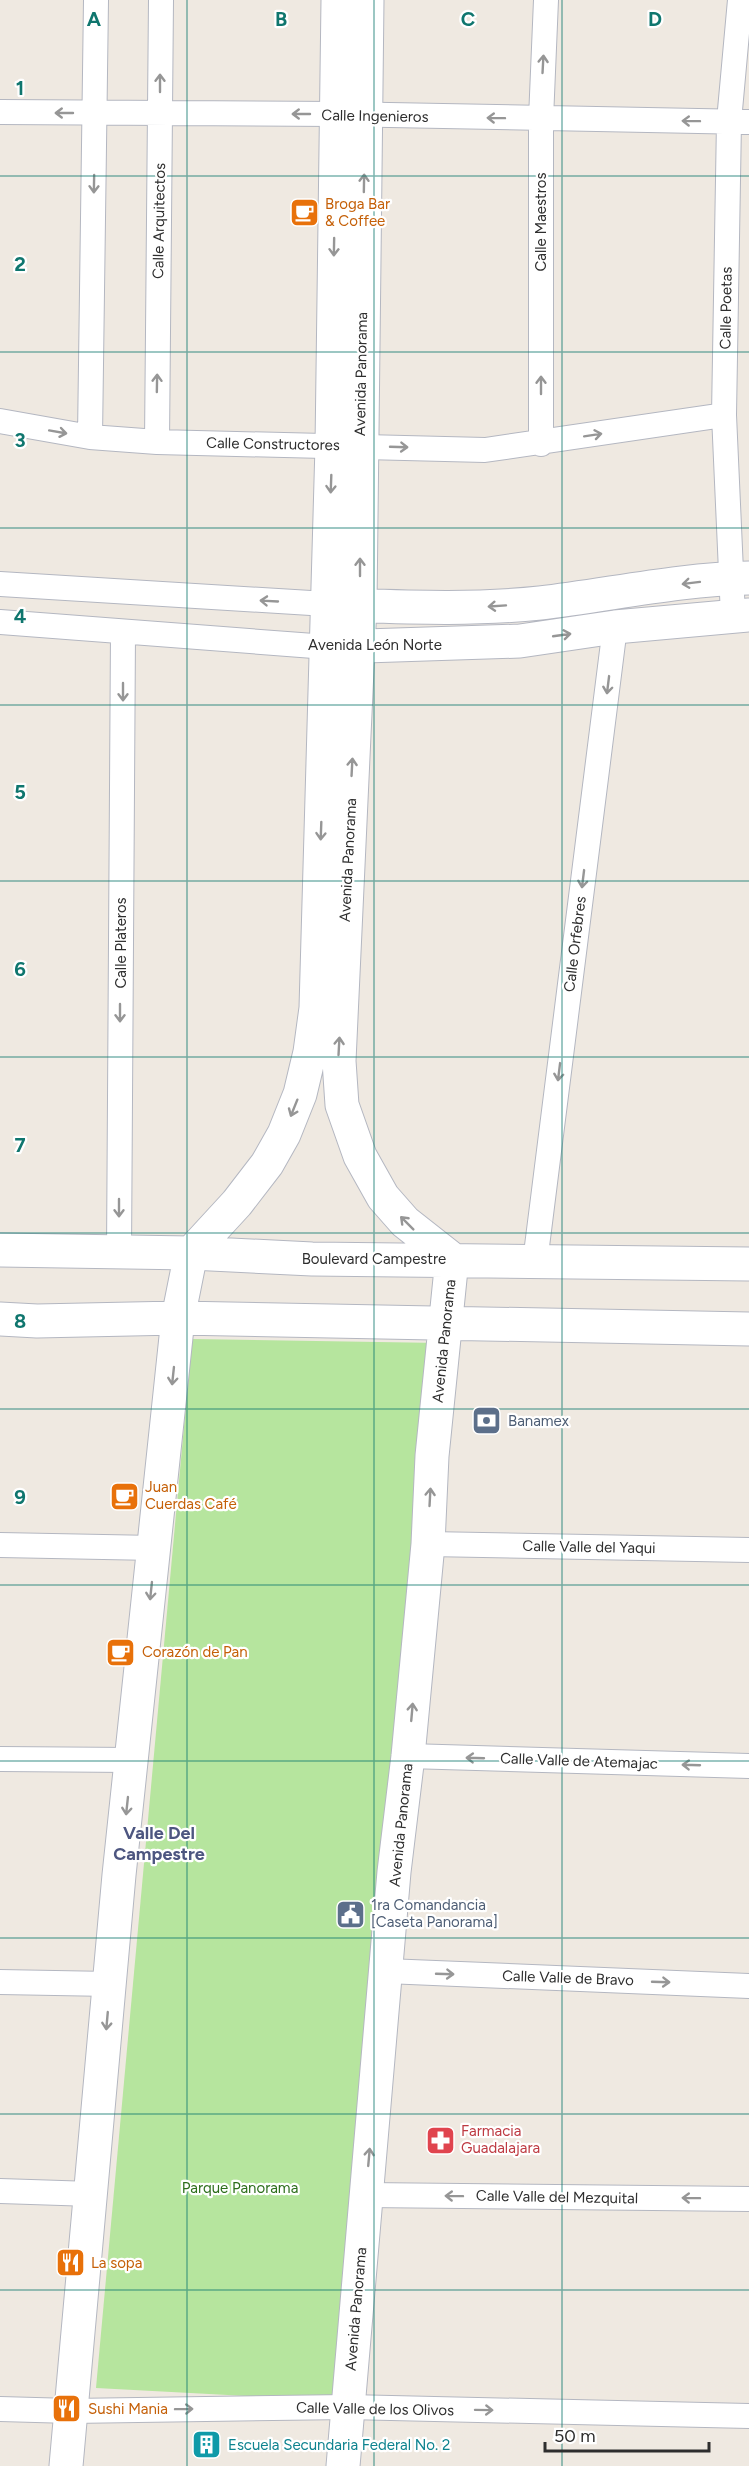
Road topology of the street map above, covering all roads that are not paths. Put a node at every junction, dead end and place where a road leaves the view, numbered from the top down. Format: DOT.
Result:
graph roads {
  1 [pos="96,0"];
  2 [pos="161,0"];
  3 [pos="338,0"];
  4 [pos="368,0"];
  5 [pos="546,0"];
  6 [pos="740,0"];
  7 [pos="0,112"];
  8 [pos="95,113"];
  9 [pos="160,114"];
  10 [pos="351,115"];
  11 [pos="541,119"];
  12 [pos="739,122"];
  13 [pos="724,415"];
  14 [pos="0,421"];
  15 [pos="90,437"];
  16 [pos="157,442"];
  17 [pos="541,444"];
  18 [pos="346,446"];
  19 [pos="741,578"];
  20 [pos="0,584"];
  21 [pos="327,604"];
  22 [pos="360,605"];
  23 [pos="741,615"];
  24 [pos="0,622"];
  25 [pos="615,627"];
  26 [pos="123,633"];
  27 [pos="342,646"];
  28 [pos="0,1250"];
  29 [pos="119,1253"];
  30 [pos="191,1253"];
  31 [pos="452,1259"];
  32 [pos="535,1262"];
  33 [pos="749,1264"];
  34 [pos="178,1318"];
  35 [pos="0,1319"];
  36 [pos="445,1325"];
  37 [pos="749,1329"];
  38 [pos="428,1544"];
  39 [pos="0,1545"];
  40 [pos="155,1548"];
  41 [pos="749,1550"];
  42 [pos="408,1756"];
  43 [pos="0,1759"];
  44 [pos="131,1761"];
  45 [pos="749,1766"];
  46 [pos="386,1971"];
  47 [pos="0,1982"];
  48 [pos="110,1984"];
  49 [pos="749,1986"];
  50 [pos="0,2192"];
  51 [pos="93,2194"];
  52 [pos="366,2194"];
  53 [pos="749,2199"];
  54 [pos="348,2407"];
  55 [pos="0,2409"];
  56 [pos="71,2411"];
  57 [pos="749,2416"];
  58 [pos="66,2466"];
  59 [pos="343,2466"];
  1 -- 8 [label="street"];
  9 -- 2 [label="street, Calle Arquitectos, one-way"];
  3 -- 10 [label="street, Avenida Panorama"];
  4 -- 10 [label="street, Avenida Panorama"];
  11 -- 5 [label="street, Calle Maestros, one-way"];
  6 -- 12 [label="street, Calle Poetas"];
  8 -- 7 [label="street, Calle Ingenieros, one-way"];
  8 -- 9 [label="street, Calle Ingenieros"];
  8 -- 15 [label="street, one-way"];
  10 -- 9 [label="street, Calle Ingenieros, one-way"];
  16 -- 9 [label="street, Calle Arquitectos, one-way"];
  11 -- 10 [label="street, Calle Ingenieros, one-way"];
  10 -- 18 [label="street, Avenida Panorama"];
  12 -- 11 [label="street, Calle Ingenieros, one-way"];
  17 -- 11 [label="street, Calle Maestros, one-way"];
  12 -- 13 [label="street, Calle Poetas"];
  17 -- 13 [label="street, Calle Constructores, one-way"];
  13 -- 19 [label="street, Calle Poetas"];
  14 -- 15 [label="street, Calle Constructores, one-way"];
  15 -- 16 [label="street, Calle Constructores"];
  16 -- 18 [label="street, Calle Constructores"];
  18 -- 17 [label="street, Calle Constructores, one-way"];
  18 -- 21 [label="street, Avenida Panorama, one-way"];
  22 -- 18 [label="street, Avenida Panorama, one-way"];
  19 -- 22 [label="street, one-way"];
  19 -- 23 [label="street, Calle Poetas"];
  21 -- 20 [label="street, one-way"];
  21 -- 22 [label="street"];
  21 -- 27 [label="street, Avenida Panorama"];
  22 -- 27 [label="street, Avenida Panorama"];
  23 -- 25 [label="street, Avenida León Norte"];
  24 -- 26 [label="street, Avenida León Norte"];
  27 -- 25 [label="street, Avenida León Norte, one-way"];
  25 -- 32 [label="street, Calle Orfebres, one-way"];
  26 -- 27 [label="street, Avenida León Norte"];
  26 -- 29 [label="street, Calle Plateros, one-way"];
  27 -- 30 [label="street, Avenida Panorama, one-way"];
  31 -- 27 [label="street, Avenida Panorama, one-way"];
  28 -- 29 [label="street, Boulevard Campestre"];
  29 -- 30 [label="street, Boulevard Campestre"];
  30 -- 31 [label="street, Boulevard Campestre"];
  30 -- 34 [label="street"];
  31 -- 32 [label="street, Boulevard Campestre"];
  31 -- 36 [label="street, Avenida Panorama"];
  32 -- 33 [label="street, Boulevard Campestre"];
  34 -- 35 [label="street"];
  34 -- 36 [label="street"];
  34 -- 40 [label="street, one-way"];
  36 -- 37 [label="street"];
  38 -- 36 [label="street, Avenida Panorama, one-way"];
  38 -- 41 [label="street, Calle Valle del Yaqui"];
  42 -- 38 [label="street, Avenida Panorama, one-way"];
  39 -- 40 [label="street"];
  40 -- 44 [label="street, one-way"];
  45 -- 42 [label="street, Calle Valle de Atemajac, one-way"];
  42 -- 46 [label="street, Avenida Panorama"];
  43 -- 44 [label="street"];
  44 -- 48 [label="street, one-way"];
  46 -- 49 [label="street, Calle Valle de Bravo, one-way"];
  52 -- 46 [label="street, Avenida Panorama, one-way"];
  47 -- 48 [label="street"];
  48 -- 51 [label="street, one-way"];
  50 -- 51 [label="street"];
  51 -- 56 [label="street"];
  53 -- 52 [label="street, Calle Valle del Mezquital, one-way"];
  52 -- 54 [label="street, Avenida Panorama"];
  56 -- 54 [label="street, Calle Valle de los Olivos, one-way"];
  54 -- 57 [label="street, Calle Valle de los Olivos, one-way"];
  54 -- 59 [label="street, Avenida Panorama"];
  55 -- 56 [label="street, Calle Valle de los Olivos"];
  56 -- 58 [label="street"];
}
